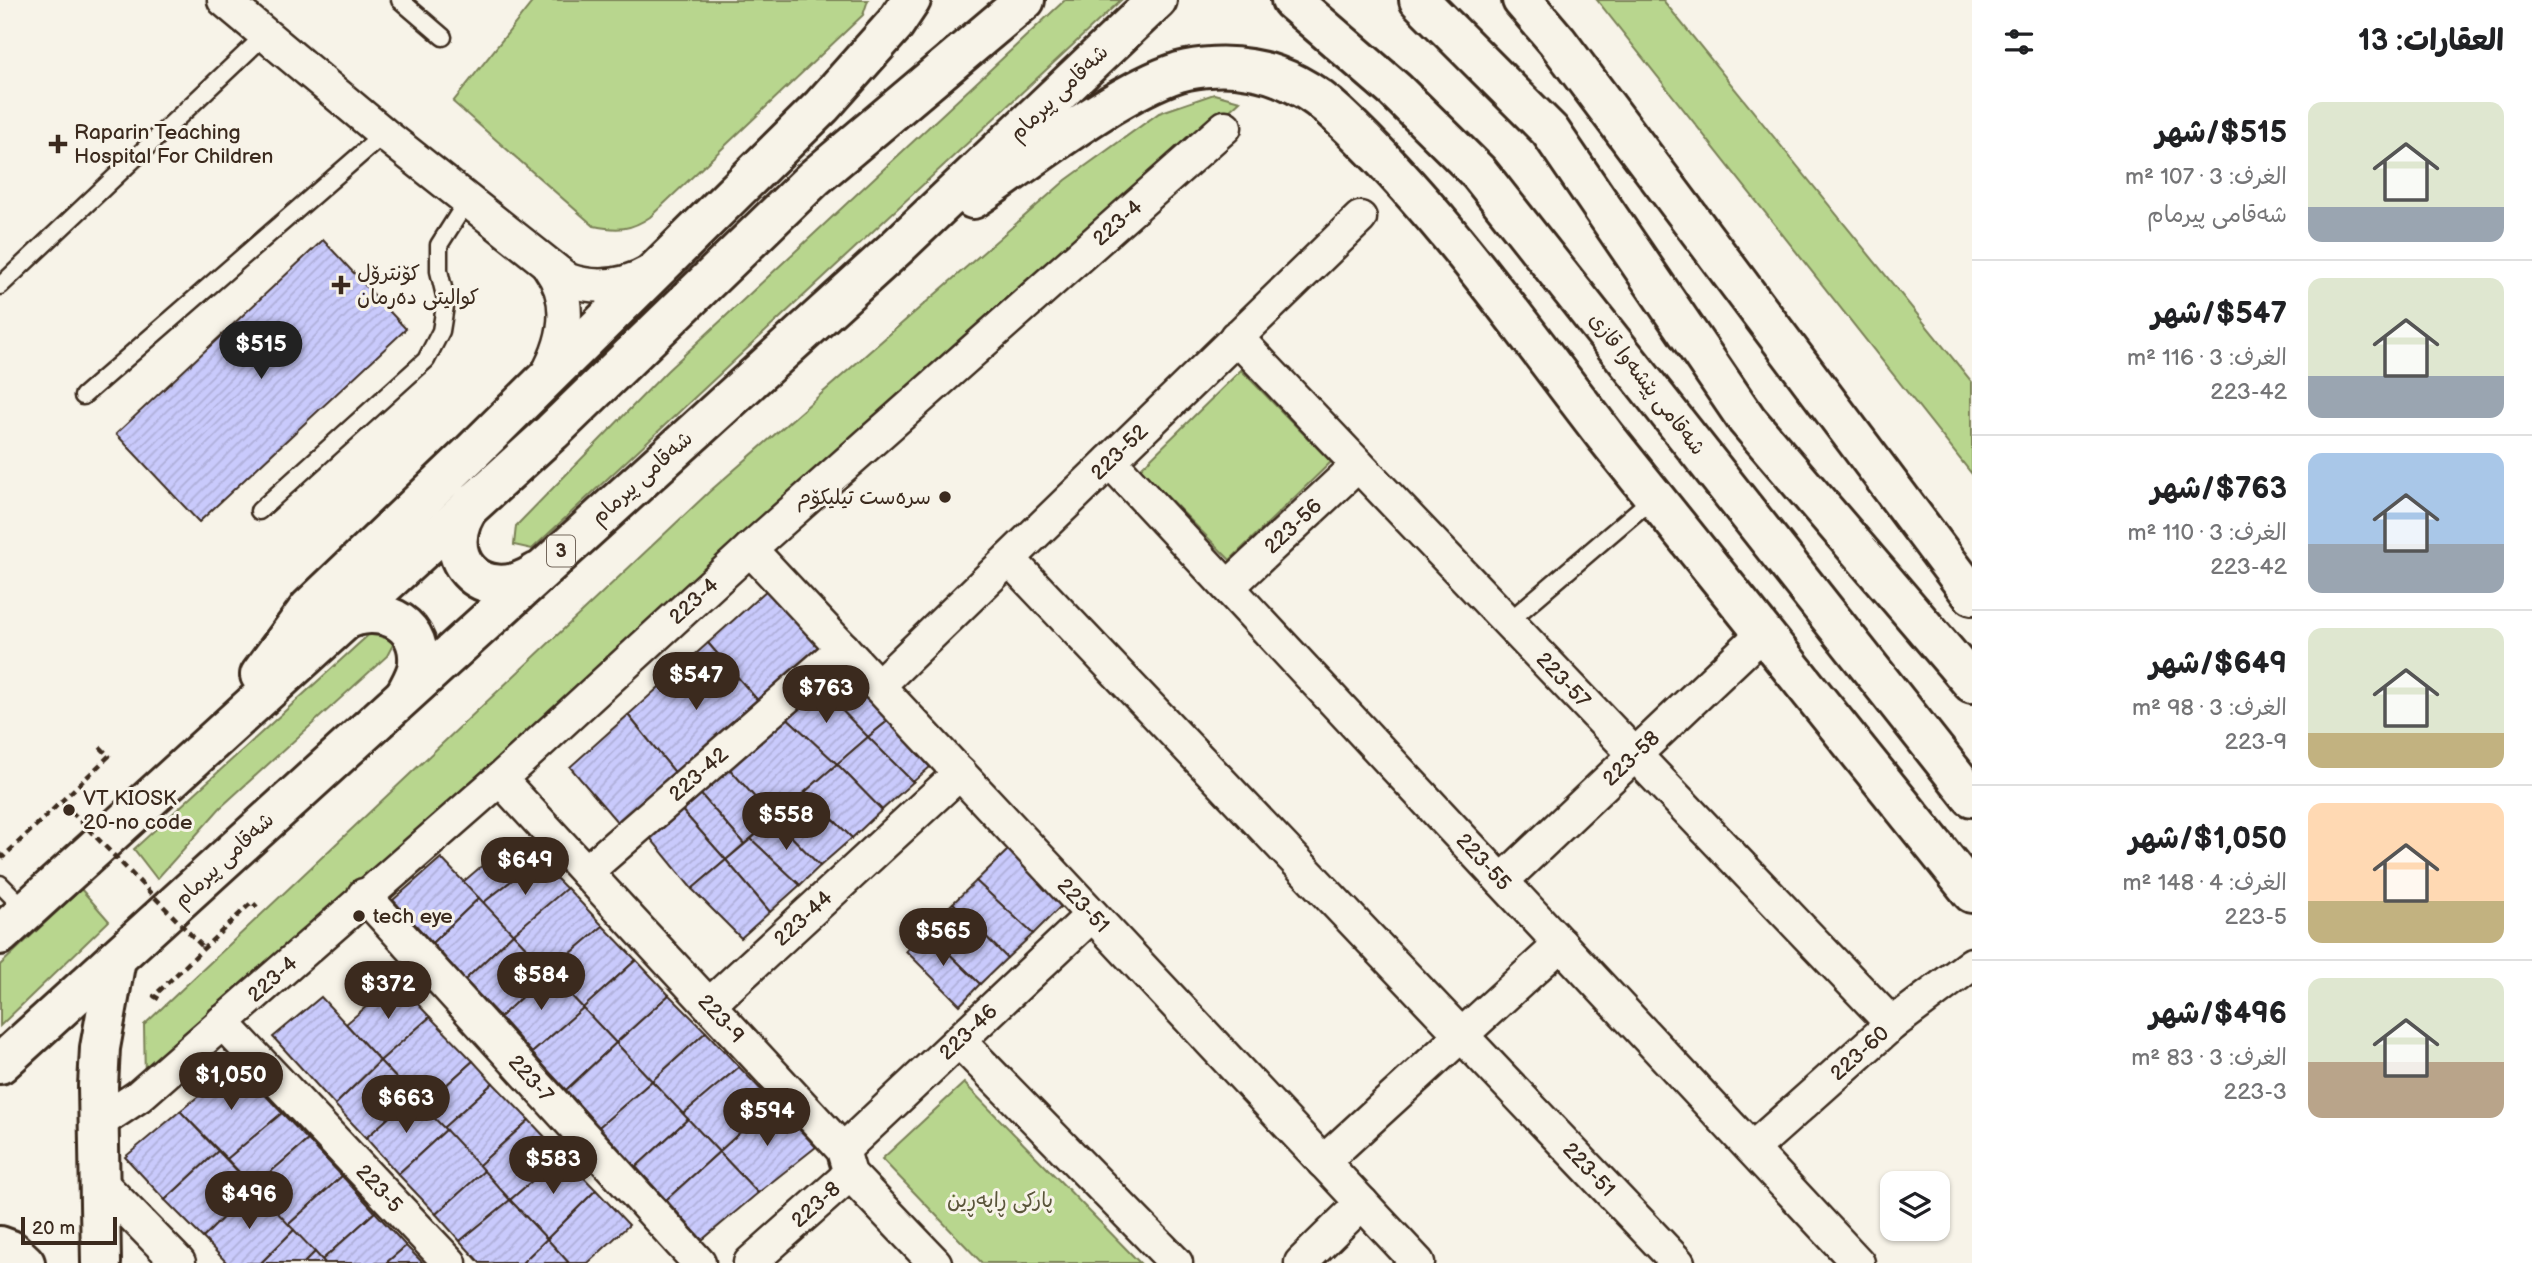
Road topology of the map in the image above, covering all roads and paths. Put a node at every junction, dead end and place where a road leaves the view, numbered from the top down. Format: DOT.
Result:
graph roads {
  1 [pos="224,0"];
  2 [pos="400,0"];
  3 [pos="911,0"];
  4 [pos="1024,0"];
  5 [pos="1157,0"];
  6 [pos="1290,0"];
  7 [pos="1419,0"];
  8 [pos="1522,0"];
  9 [pos="264,36"];
  10 [pos="443,37"];
  11 [pos="1225,127"];
  12 [pos="384,134"];
  13 [pos="467,201"];
  14 [pos="1360,218"];
  15 [pos="896,248"];
  16 [pos="549,267"];
  17 [pos="656,268"];
  18 [pos="0,286"];
  19 [pos="1236,338"];
  20 [pos="545,379"];
  21 [pos="83,396"];
  22 [pos="1111,461"];
  23 [pos="1358,465"];
  24 [pos="1654,497"];
  25 [pos="473,501"];
  26 [pos="259,511"];
  27 [pos="750,549"];
  28 [pos="1009,559"];
  29 [pos="537,573"];
  30 [pos="1228,587"];
  31 [pos="1972,595"];
  32 [pos="344,621"];
  33 [pos="1508,622"];
  34 [pos="1761,635"];
  35 [pos="843,648"];
  36 [pos="1972,683"];
  37 [pos="878,686"];
  38 [pos="405,693"];
  39 [pos="211,744"];
  40 [pos="99,746"];
  41 [pos="1635,754"];
  42 [pos="960,773"];
  43 [pos="500,779"];
  44 [pos="1972,797"];
  45 [pos="62,802"];
  46 [pos="0,854"];
  47 [pos="586,872"];
  48 [pos="1502,881"];
  49 [pos="0,884"];
  50 [pos="1972,893"];
  51 [pos="364,895"];
  52 [pos="257,907"];
  53 [pos="1092,915"];
  54 [pos="13,923"];
  55 [pos="1561,944"];
  56 [pos="203,948"];
  57 [pos="116,959"];
  58 [pos="1972,964"];
  59 [pos="159,999"];
  60 [pos="709,1005"];
  61 [pos="222,1021"];
  62 [pos="1892,1024"];
  63 [pos="1461,1035"];
  64 [pos="960,1042"];
  65 [pos="0,1064"];
  66 [pos="97,1124"];
  67 [pos="1752,1149"];
  68 [pos="846,1162"];
  69 [pos="1323,1162"];
  70 [pos="99,1181"];
  71 [pos="1362,1203"];
  72 [pos="0,1245"];
  73 [pos="25,1263"];
  74 [pos="101,1263"];
  75 [pos="179,1263"];
  76 [pos="450,1263"];
  77 [pos="699,1263"];
  78 [pos="750,1263"];
  79 [pos="935,1263"];
  80 [pos="1176,1263"];
  81 [pos="1301,1263"];
  82 [pos="1418,1263"];
  83 [pos="1678,1263"];
  84 [pos="1858,1263"];
  1 -- 9 [label="street"];
  2 -- 10 [label="lane"];
  3 -- 17 [label="main road"];
  4 -- 25 [label="main road"];
  5 -- 15 [label="main road, شەقامی پیرمام / 3"];
  6 -- 44 [label="main road, شەقامی پێشەوا قازی"];
  7 -- 36 [label="main road"];
  8 -- 31 [label="main road"];
  9 -- 12 [label="street"];
  9 -- 18 [label="lane"];
  11 -- 27 [label="street, 223-4"];
  12 -- 13 [label="street"];
  12 -- 21 [label="lane"];
  13 -- 16 [label="street"];
  13 -- 26 [label="lane"];
  14 -- 19 [label="street, 223-52"];
  15 -- 24 [label="main road"];
  15 -- 29 [label="main road, شەقامی پیرمام / 3"];
  16 -- 17 [label="street"];
  16 -- 20 [label="street"];
  17 -- 20 [label="main road"];
  19 -- 22 [label="street, 223-52"];
  19 -- 23 [label="street, 223-57"];
  20 -- 39 [label="main road"];
  22 -- 28 [label="street, 223-52"];
  22 -- 30 [label="street, 223-55"];
  23 -- 30 [label="street, 223-56"];
  23 -- 33 [label="street, 223-57"];
  24 -- 33 [label="lane"];
  24 -- 34 [label="main road"];
  25 -- 29 [label="main road"];
  25 -- 32 [label="main road"];
  27 -- 35 [label="street, 223-51"];
  27 -- 43 [label="street, 223-4"];
  28 -- 37 [label="street, 223-52"];
  28 -- 63 [label="street, 223-51"];
  29 -- 38 [label="main road, شەقامی پیرمام / 3"];
  30 -- 48 [label="street, 223-55"];
  32 -- 38 [label="main road"];
  32 -- 39 [label="main road"];
  33 -- 41 [label="street, 223-57"];
  34 -- 41 [label="street, 223-58"];
  34 -- 50 [label="main road"];
  35 -- 37 [label="street, 223-51"];
  35 -- 47 [label="street, 223-42"];
  37 -- 42 [label="street, 223-51"];
  38 -- 57 [label="main road, شەقامی پیرمام / 3"];
  39 -- 54 [label="main road"];
  40 -- 45 [label="path"];
  41 -- 48 [label="street, 223-58"];
  41 -- 62 [label="street, 223-57"];
  42 -- 53 [label="street, 223-51"];
  42 -- 60 [label="street, 223-44"];
  43 -- 47 [label="street, 223-9"];
  43 -- 51 [label="street, 223-4"];
  45 -- 46 [label="path"];
  45 -- 56 [label="path, bridge"];
  47 -- 60 [label="street, 223-9"];
  48 -- 55 [label="street, 223-55"];
  49 -- 54 [label="lane"];
  51 -- 61 [label="street, 223-4"];
  51 -- 77 [label="street, 223-7"];
  52 -- 56 [label="path"];
  53 -- 64 [label="street, 223-46"];
  53 -- 69 [label="street, 223-51"];
  55 -- 63 [label="street"];
  55 -- 67 [label="street, 223-55"];
  56 -- 59 [label="path"];
  57 -- 65 [label="main road, شەقامی پیرمام / 3"];
  57 -- 66 [label="main road"];
  58 -- 62 [label="street, 223-60"];
  60 -- 68 [label="street, 223-9"];
  61 -- 66 [label="street, 223-4"];
  61 -- 76 [label="street, 223-5"];
  62 -- 67 [label="street, 223-60"];
  63 -- 69 [label="street"];
  63 -- 83 [label="street, 223-51"];
  64 -- 68 [label="street, 223-46"];
  64 -- 80 [label="street"];
  66 -- 70 [label="main road"];
  67 -- 84 [label="street, 223-55"];
  68 -- 78 [label="street, 223-8"];
  68 -- 79 [label="street, 223-9"];
  69 -- 71 [label="street, 223-51"];
  70 -- 74 [label="main road"];
  70 -- 75 [label="street"];
  71 -- 81 [label="street"];
  71 -- 82 [label="street, 223-51"];
  72 -- 73 [label="main road"];
}
